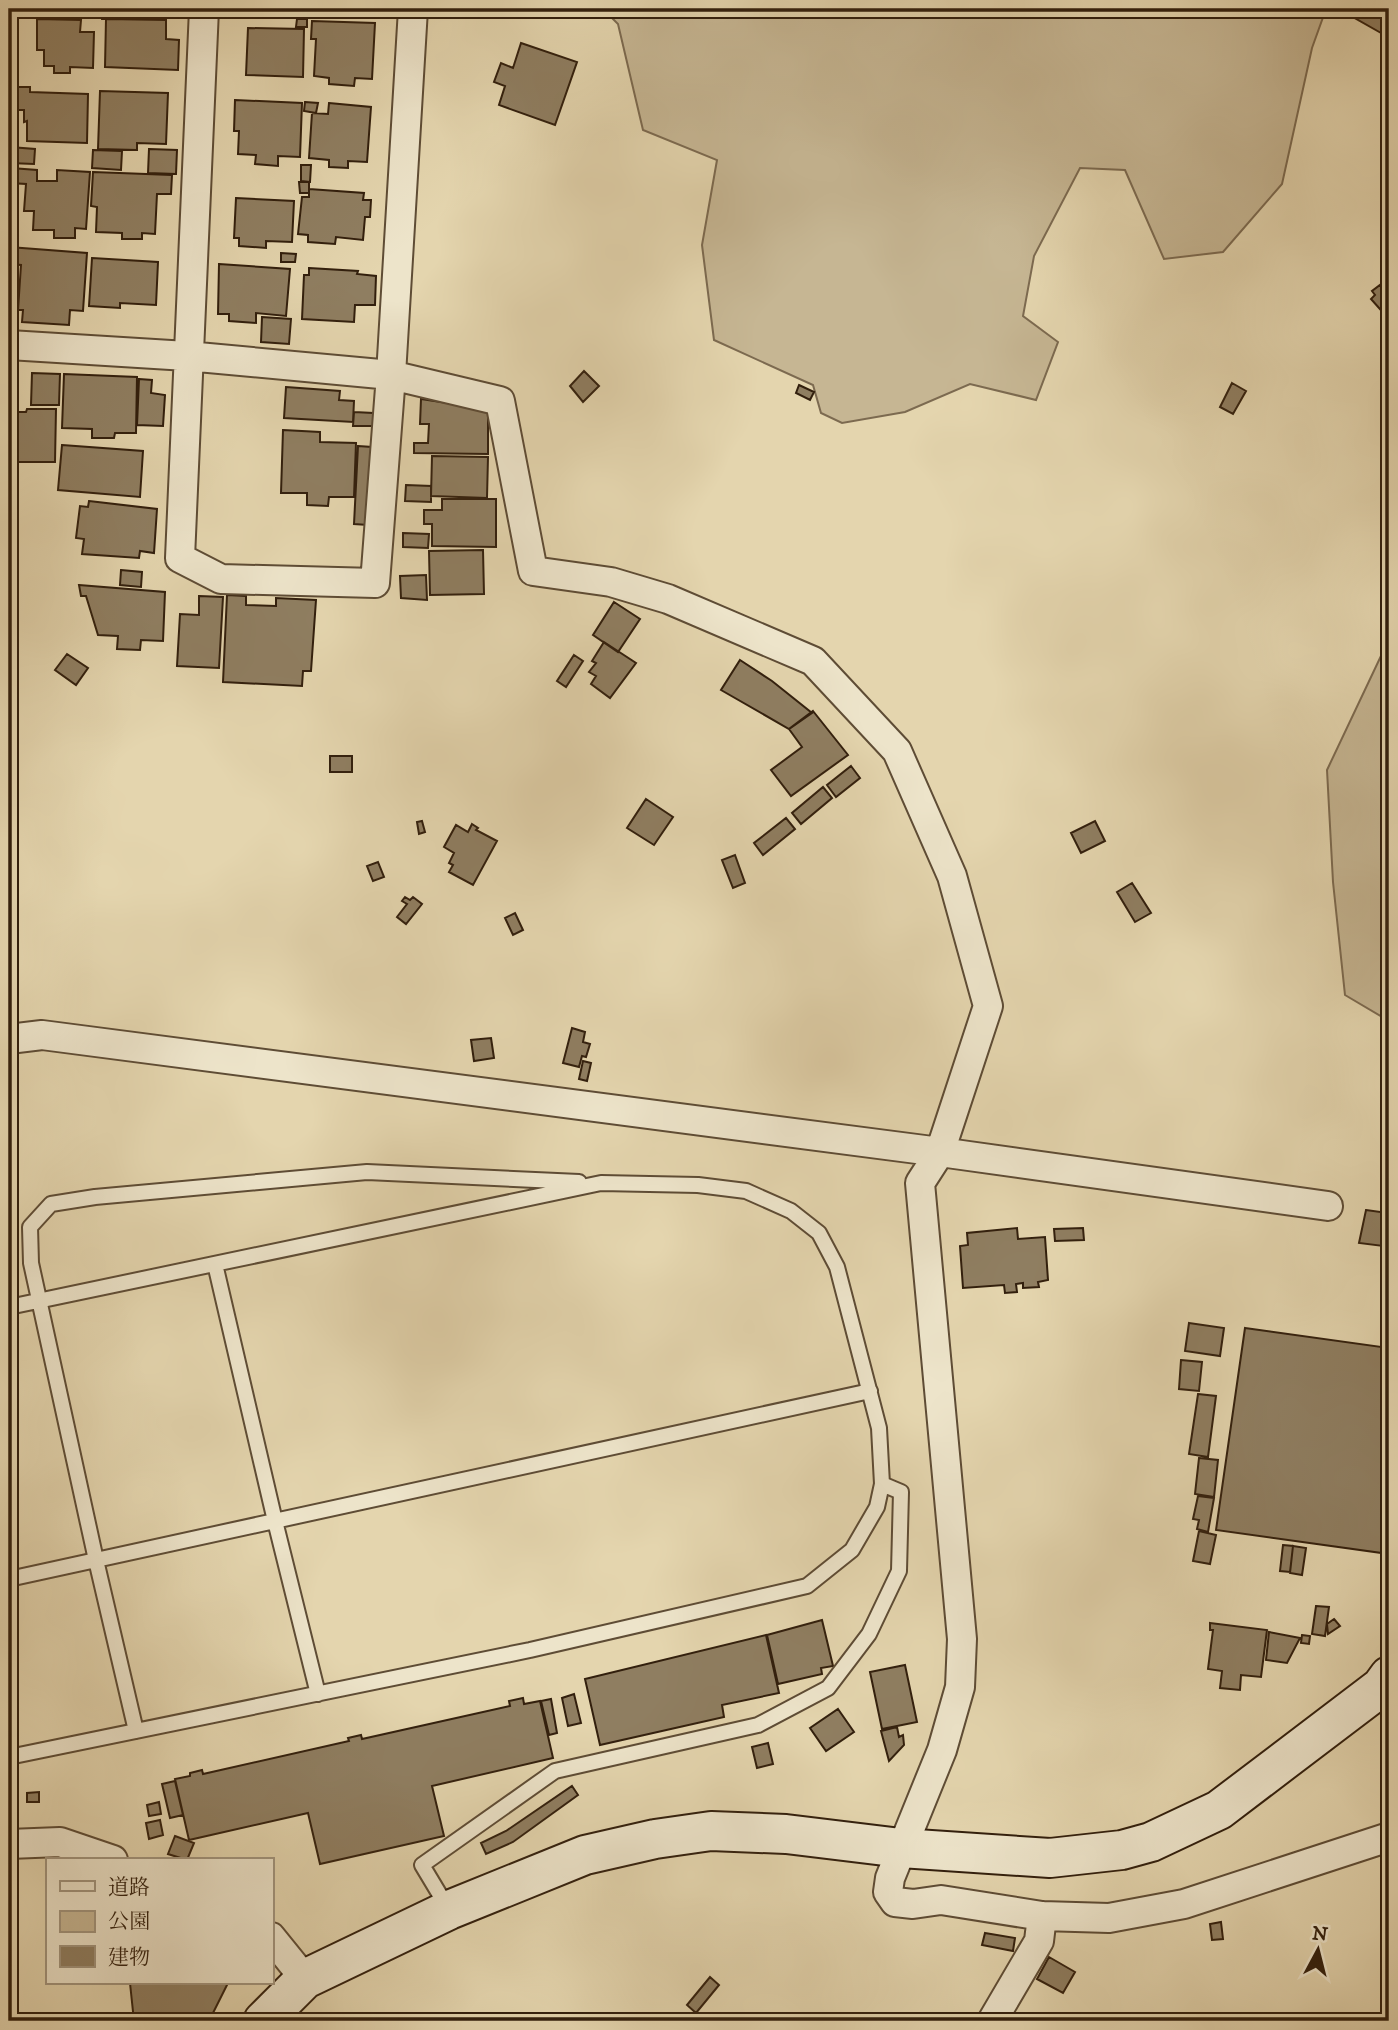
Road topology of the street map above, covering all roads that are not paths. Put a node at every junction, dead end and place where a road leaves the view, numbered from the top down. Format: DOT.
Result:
graph roads {
  1 [pos="204,9"];
  2 [pos="413,9"];
  3 [pos="9,345"];
  4 [pos="187,356"];
  5 [pos="391,375"];
  6 [pos="9,1039"];
  7 [pos="940,1152"];
  8 [pos="601,1183"];
  9 [pos="1328,1206"];
  10 [pos="215,1264"];
  11 [pos="40,1300"];
  12 [pos="9,1307"];
  13 [pos="870,1391"];
  14 [pos="882,1484"];
  15 [pos="275,1521"];
  16 [pos="96,1560"];
  17 [pos="9,1579"];
  18 [pos="1389,1676"];
  19 [pos="318,1693"];
  20 [pos="136,1731"];
  21 [pos="9,1757"];
  22 [pos="1389,1838"];
  23 [pos="9,1844"];
  24 [pos="901,1848"];
  25 [pos="107,1858"];
  26 [pos="449,1910"];
  27 [pos="1042,1916"];
  28 [pos="273,1939"];
  29 [pos="305,1979"];
  30 [pos="264,2021"];
  31 [pos="992,2021"];
  1 -- 4 [label="street"];
  2 -- 5 [label="street"];
  3 -- 4 [label="street"];
  4 -- 5 [label="street"];
  4 -- 5 [label="street"];
  5 -- 7 [label="street"];
  6 -- 7 [label="street"];
  7 -- 9 [label="street"];
  7 -- 24 [label="street"];
  8 -- 10 [label="lane"];
  8 -- 11 [label="lane"];
  8 -- 13 [label="lane"];
  10 -- 11 [label="lane"];
  10 -- 15 [label="lane"];
  11 -- 12 [label="lane"];
  11 -- 16 [label="lane"];
  13 -- 14 [label="lane"];
  13 -- 15 [label="lane"];
  14 -- 19 [label="lane"];
  14 -- 26 [label="lane"];
  15 -- 16 [label="lane"];
  15 -- 19 [label="lane"];
  16 -- 17 [label="lane"];
  16 -- 20 [label="lane"];
  18 -- 24 [label="street"];
  19 -- 20 [label="lane"];
  20 -- 21 [label="lane"];
  22 -- 27 [label="street"];
  23 -- 25 [label="street"];
  24 -- 26 [label="street"];
  24 -- 27 [label="street"];
  26 -- 29 [label="street"];
  27 -- 31 [label="street"];
  28 -- 29 [label="street"];
  29 -- 30 [label="street"];
}
